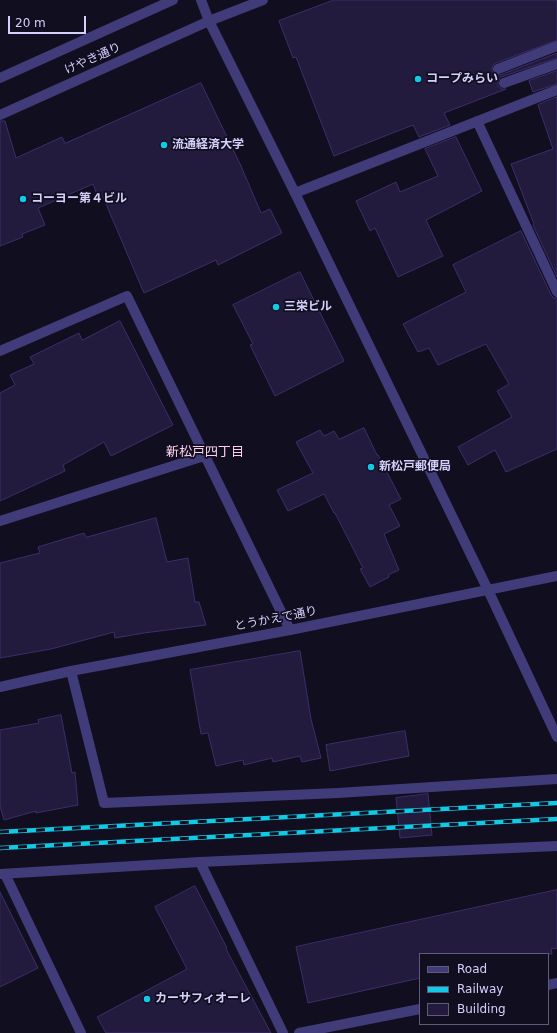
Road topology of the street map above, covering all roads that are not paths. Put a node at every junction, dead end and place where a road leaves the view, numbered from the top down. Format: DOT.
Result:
graph roads {
  1 [pos="174,0"];
  2 [pos="201,0"];
  3 [pos="263,0"];
  4 [pos="209,21"];
  5 [pos="557,46"];
  6 [pos="557,64"];
  7 [pos="498,69"];
  8 [pos="0,78"];
  9 [pos="504,83"];
  10 [pos="557,90"];
  11 [pos="0,115"];
  12 [pos="477,122"];
  13 [pos="295,194"];
  14 [pos="554,280"];
  15 [pos="557,292"];
  16 [pos="0,351"];
  17 [pos="204,456"];
  18 [pos="0,521"];
  19 [pos="557,576"];
  20 [pos="488,590"];
  21 [pos="290,630"];
  22 [pos="71,671"];
  23 [pos="0,686"];
  24 [pos="557,737"];
  25 [pos="557,779"];
  26 [pos="557,846"];
  27 [pos="200,862"];
  28 [pos="3,874"];
  29 [pos="419,1010"];
  30 [pos="81,1033"];
  31 [pos="283,1033"];
  32 [pos="299,1033"];
  1 -- 8 [label="street, けやき通り"];
  2 -- 4 [label="street"];
  3 -- 4 [label="street, けやき通り"];
  4 -- 11 [label="street, けやき通り"];
  4 -- 13 [label="street"];
  5 -- 7 [label="street"];
  6 -- 9 [label="street"];
  10 -- 12 [label="street"];
  12 -- 13 [label="street"];
  12 -- 14 [label="street"];
  13 -- 20 [label="street"];
  14 -- 15 [label="street"];
  16 -- 17 [label="street"];
  17 -- 18 [label="street"];
  17 -- 21 [label="street"];
  19 -- 20 [label="street, とうかえで通り"];
  20 -- 21 [label="street, とうかえで通り"];
  20 -- 24 [label="street"];
  21 -- 22 [label="street, とうかえで通り"];
  22 -- 23 [label="street, とうかえで通り"];
  22 -- 25 [label="street"];
  26 -- 27 [label="street"];
  27 -- 28 [label="street"];
  27 -- 31 [label="street"];
  28 -- 30 [label="street"];
  29 -- 32 [label="street"];
}
